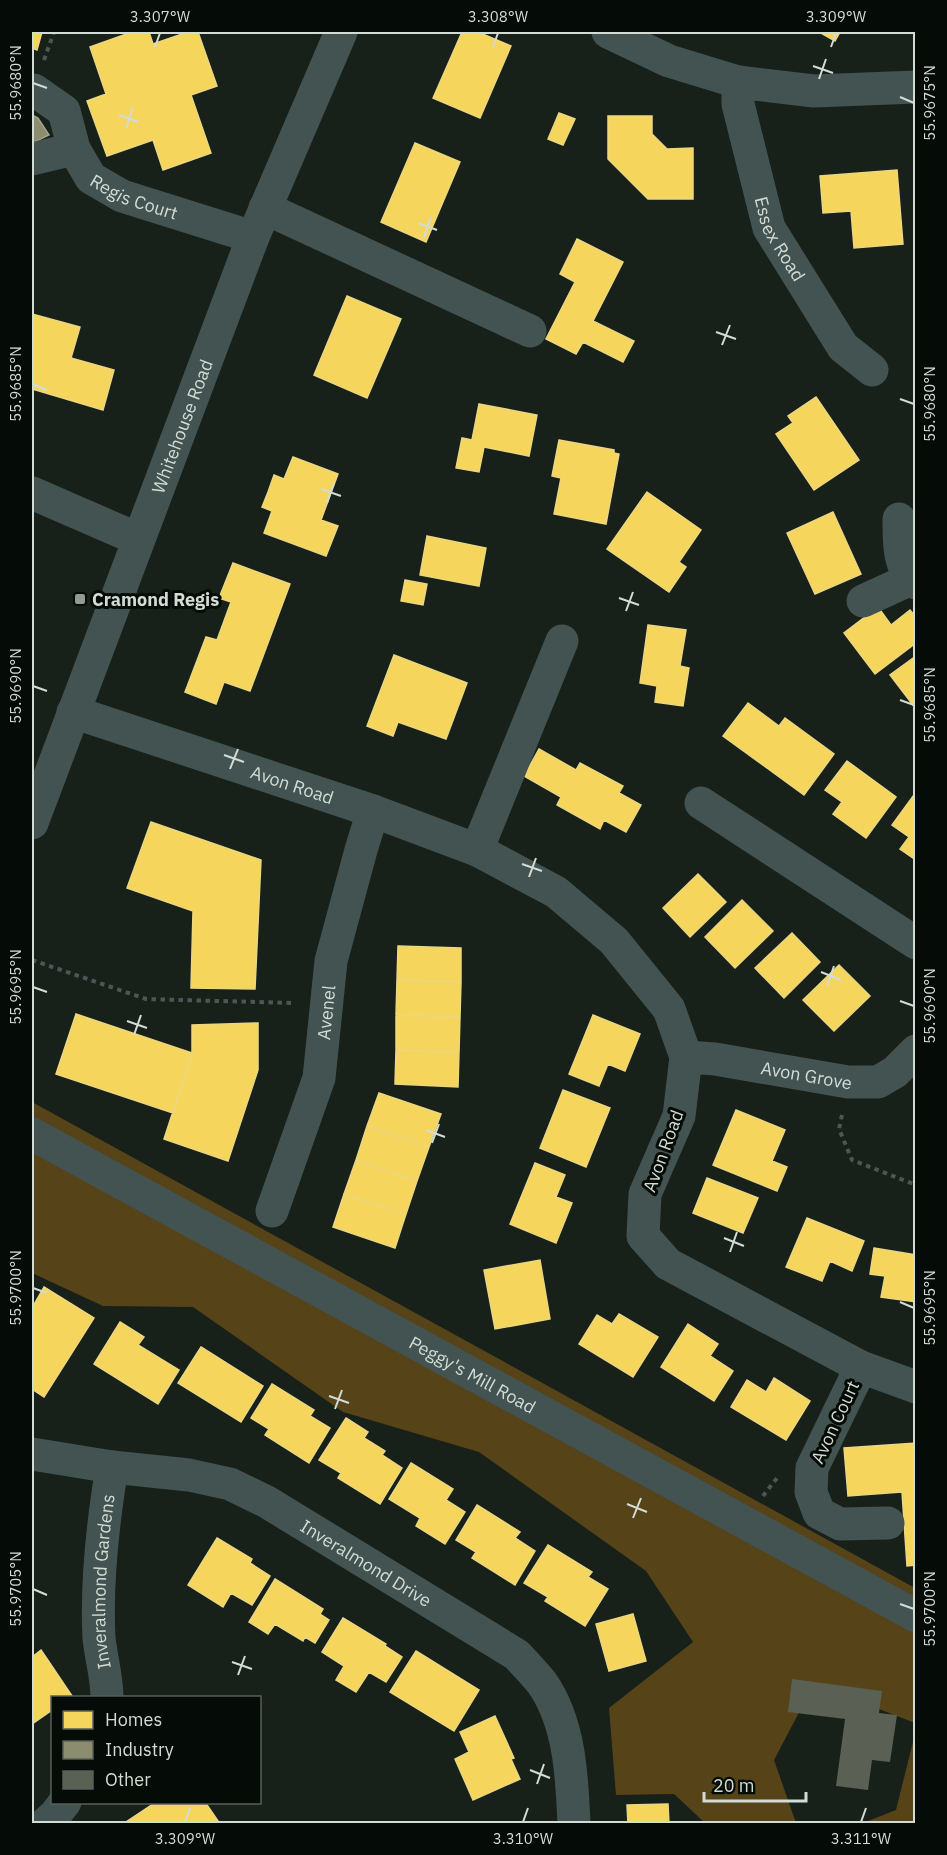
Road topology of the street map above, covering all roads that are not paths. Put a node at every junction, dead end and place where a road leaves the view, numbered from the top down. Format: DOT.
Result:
graph roads {
  1 [pos="342,32"];
  2 [pos="608,32"];
  3 [pos="738,82"];
  4 [pos="915,87"];
  5 [pos="32,90"];
  6 [pos="74,149"];
  7 [pos="32,159"];
  8 [pos="259,222"];
  9 [pos="530,331"];
  10 [pos="872,370"];
  11 [pos="32,493"];
  12 [pos="899,519"];
  13 [pos="138,539"];
  14 [pos="913,581"];
  15 [pos="863,602"];
  16 [pos="562,641"];
  17 [pos="73,712"];
  18 [pos="373,811"];
  19 [pos="713,819"];
  20 [pos="32,823"];
  21 [pos="477,850"];
  22 [pos="915,943"];
  23 [pos="915,1051"];
  24 [pos="686,1057"];
  25 [pos="32,1134"];
  26 [pos="272,1211"];
  27 [pos="861,1367"];
  28 [pos="915,1388"];
  29 [pos="32,1454"];
  30 [pos="112,1467"];
  31 [pos="888,1523"];
  32 [pos="915,1616"];
  33 [pos="107,1696"];
  34 [pos="64,1804"];
  35 [pos="45,1824"];
  36 [pos="574,1824"];
  1 -- 8 [label="street, Whitehouse Road"];
  2 -- 3 [label="street"];
  3 -- 4 [label="street"];
  3 -- 10 [label="street, Essex Road"];
  5 -- 6 [label="street, Regis Court"];
  6 -- 7 [label="street"];
  6 -- 8 [label="street, Regis Court"];
  8 -- 9 [label="street, Regis Court"];
  8 -- 13 [label="street, Whitehouse Road"];
  11 -- 13 [label="street"];
  12 -- 14 [label="street"];
  13 -- 17 [label="street, Whitehouse Road"];
  14 -- 15 [label="street"];
  16 -- 21 [label="street"];
  17 -- 18 [label="street, Avon Road"];
  17 -- 20 [label="street, Whitehouse Road"];
  18 -- 21 [label="street, Avon Road"];
  18 -- 26 [label="street, Avenel"];
  19 -- 22 [label="street"];
  21 -- 24 [label="street, Avon Road"];
  23 -- 24 [label="street, Avon Grove"];
  24 -- 27 [label="street, Avon Road"];
  25 -- 32 [label="street, Peggy's Mill Road"];
  27 -- 28 [label="street, Avon Road"];
  27 -- 31 [label="street, Avon Court"];
  29 -- 30 [label="street, Inveralmond Drive"];
  30 -- 33 [label="street, Inveralmond Gardens"];
  30 -- 36 [label="street, Inveralmond Drive"];
  34 -- 35 [label="street"];
}
